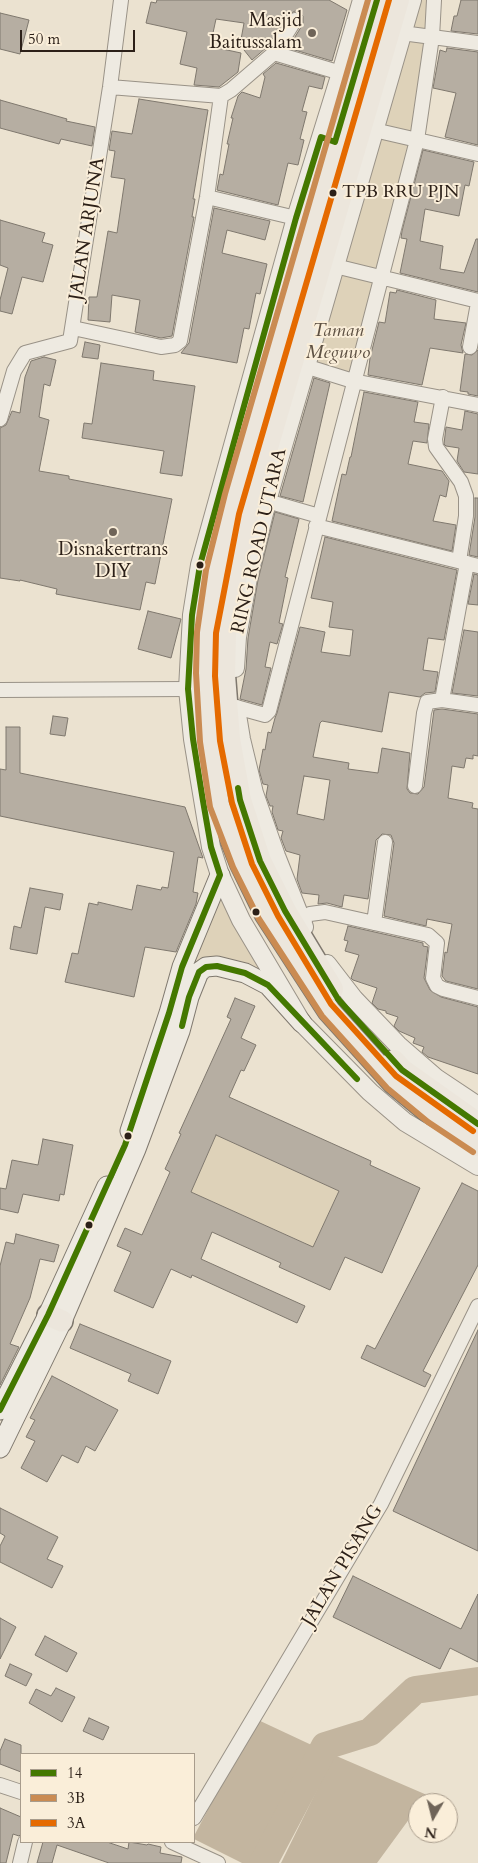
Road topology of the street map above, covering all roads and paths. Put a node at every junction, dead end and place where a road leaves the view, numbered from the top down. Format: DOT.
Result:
graph roads {
  1 [pos="121,0"];
  2 [pos="362,0"];
  3 [pos="377,0"];
  4 [pos="398,0"];
  5 [pos="412,0"];
  6 [pos="434,0"];
  7 [pos="295,20"];
  8 [pos="402,33"];
  9 [pos="432,37"];
  10 [pos="478,43"];
  11 [pos="274,54"];
  12 [pos="342,73"];
  13 [pos="110,87"];
  14 [pos="221,96"];
  15 [pos="374,130"];
  16 [pos="328,139"];
  17 [pos="416,140"];
  18 [pos="478,154"];
  19 [pos="207,197"];
  20 [pos="296,218"];
  21 [pos="335,266"];
  22 [pos="380,277"];
  23 [pos="478,302"];
  24 [pos="73,328"];
  25 [pos="470,346"];
  26 [pos="305,366"];
  27 [pos="353,381"];
  28 [pos="443,398"];
  29 [pos="478,404"];
  30 [pos="0,419"];
  31 [pos="279,431"];
  32 [pos="267,501"];
  33 [pos="318,521"];
  34 [pos="468,563"];
  35 [pos="188,689"];
  36 [pos="0,690"];
  37 [pos="442,700"];
  38 [pos="478,705"];
  39 [pos="236,707"];
  40 [pos="415,786"];
  41 [pos="386,842"];
  42 [pos="220,875"];
  43 [pos="301,921"];
  44 [pos="374,922"];
  45 [pos="478,998"];
  46 [pos="302,1023"];
  47 [pos="478,1106"];
  48 [pos="478,1124"];
  49 [pos="478,1145"];
  50 [pos="478,1166"];
  51 [pos="478,1306"];
  52 [pos="55,1318"];
  53 [pos="0,1410"];
  54 [pos="0,1448"];
  55 [pos="0,1785"];
  56 [pos="20,1792"];
  57 [pos="195,1816"];
  58 [pos="26,1843"];
  59 [pos="177,1843"];
  60 [pos="20,1863"];
  61 [pos="218,1863"];
  1 -- 13 [label="street, JALAN ARJUNA"];
  2 -- 12 [label="street"];
  3 -- 16 [label="highway"];
  4 -- 31 [label="highway"];
  5 -- 8 [label="street, RING ROAD UTARA"];
  6 -- 9 [label="street"];
  7 -- 11 [label="street"];
  8 -- 9 [label="street"];
  8 -- 15 [label="street, RING ROAD UTARA"];
  9 -- 10 [label="street"];
  9 -- 17 [label="street"];
  11 -- 12 [label="street"];
  11 -- 14 [label="street"];
  12 -- 16 [label="street"];
  13 -- 14 [label="street"];
  13 -- 24 [label="street, JALAN ARJUNA"];
  14 -- 19 [label="street"];
  15 -- 17 [label="street"];
  15 -- 21 [label="street, RING ROAD UTARA"];
  16 -- 20 [label="street"];
  16 -- 49 [label="highway"];
  17 -- 18 [label="street"];
  17 -- 22 [label="street"];
  19 -- 20 [label="street"];
  19 -- 24 [label="street"];
  20 -- 35 [label="street"];
  21 -- 22 [label="street"];
  21 -- 26 [label="street, RING ROAD UTARA"];
  22 -- 23 [label="street"];
  22 -- 27 [label="street"];
  23 -- 25 [label="street"];
  24 -- 30 [label="street, JALAN ARJUNA"];
  26 -- 27 [label="street"];
  26 -- 31 [label="street, RING ROAD UTARA"];
  27 -- 28 [label="street"];
  27 -- 33 [label="street"];
  28 -- 29 [label="street"];
  28 -- 34 [label="street"];
  31 -- 32 [label="street, RING ROAD UTARA"];
  31 -- 48 [label="highway"];
  32 -- 33 [label="street"];
  32 -- 39 [label="street, RING ROAD UTARA"];
  33 -- 34 [label="street"];
  33 -- 39 [label="street"];
  34 -- 37 [label="street"];
  35 -- 36 [label="street"];
  35 -- 42 [label="street"];
  37 -- 38 [label="street"];
  37 -- 40 [label="street"];
  39 -- 43 [label="street, RING ROAD UTARA"];
  41 -- 44 [label="street"];
  42 -- 46 [label="street"];
  42 -- 52 [label="main road"];
  43 -- 44 [label="street"];
  43 -- 47 [label="street, RING ROAD UTARA"];
  44 -- 45 [label="street"];
  46 -- 50 [label="street"];
  46 -- 52 [label="main road"];
  51 -- 57 [label="street, JALAN PISANG"];
  52 -- 53 [label="main road"];
  52 -- 54 [label="main road"];
  55 -- 56 [label="street"];
  58 -- 60 [label="street"];
  59 -- 61 [label="street"];
}
